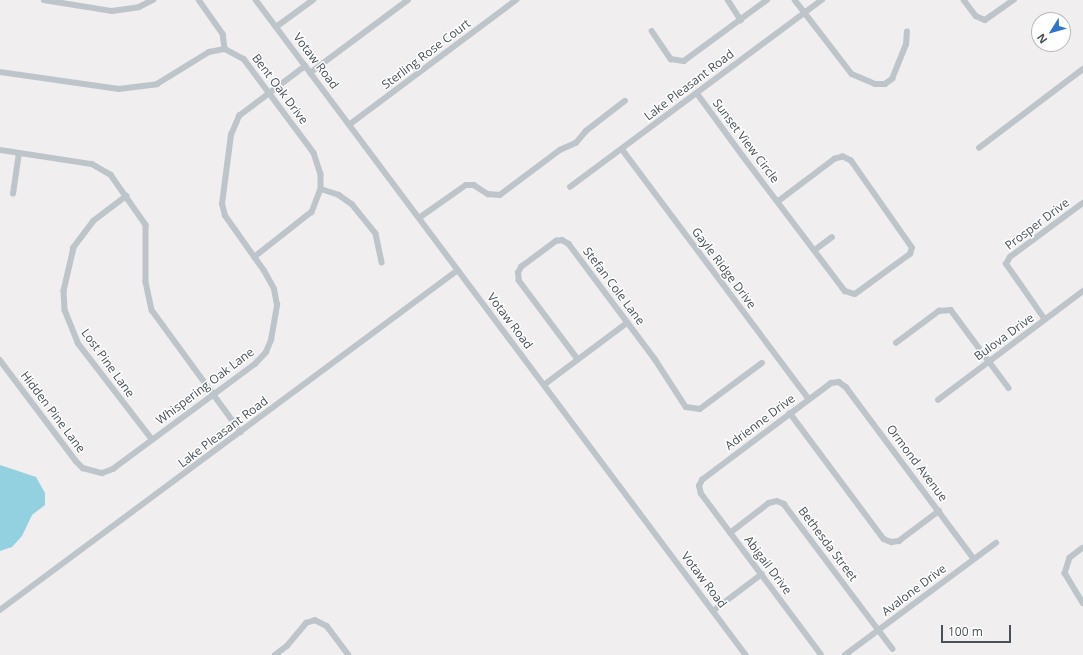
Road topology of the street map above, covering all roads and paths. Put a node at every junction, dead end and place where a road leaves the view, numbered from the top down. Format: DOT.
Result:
graph roads {
  1 [pos="44,0"];
  2 [pos="153,0"];
  3 [pos="199,0"];
  4 [pos="256,0"];
  5 [pos="313,0"];
  6 [pos="408,0"];
  7 [pos="516,0"];
  8 [pos="728,0"];
  9 [pos="767,0"];
  10 [pos="795,0"];
  11 [pos="822,0"];
  12 [pos="964,0"];
  13 [pos="1014,0"];
  14 [pos="805,13"];
  15 [pos="741,20"];
  16 [pos="276,27"];
  17 [pos="652,31"];
  18 [pos="907,32"];
  19 [pos="225,49"];
  20 [pos="305,66"];
  21 [pos="1083,69"];
  22 [pos="0,72"];
  23 [pos="310,73"];
  24 [pos="269,93"];
  25 [pos="697,93"];
  26 [pos="626,101"];
  27 [pos="350,125"];
  28 [pos="979,148"];
  29 [pos="622,149"];
  30 [pos="0,150"];
  31 [pos="19,153"];
  32 [pos="570,187"];
  33 [pos="321,189"];
  34 [pos="13,194"];
  35 [pos="127,196"];
  36 [pos="778,202"];
  37 [pos="1083,203"];
  38 [pos="419,218"];
  39 [pos="832,237"];
  40 [pos="814,250"];
  41 [pos="255,256"];
  42 [pos="382,262"];
  43 [pos="458,270"];
  44 [pos="1083,291"];
  45 [pos="1045,320"];
  46 [pos="627,323"];
  47 [pos="896,342"];
  48 [pos="0,360"];
  49 [pos="578,360"];
  50 [pos="989,361"];
  51 [pos="762,363"];
  52 [pos="2,367"];
  53 [pos="839,382"];
  54 [pos="544,385"];
  55 [pos="1009,388"];
  56 [pos="213,395"];
  57 [pos="809,399"];
  58 [pos="938,400"];
  59 [pos="790,413"];
  60 [pos="241,432"];
  61 [pos="152,439"];
  62 [pos="93,472"];
  63 [pos="699,486"];
  64 [pos="939,511"];
  65 [pos="730,533"];
  66 [pos="996,543"];
  67 [pos="1083,548"];
  68 [pos="974,559"];
  69 [pos="762,574"];
  70 [pos="1083,603"];
  71 [pos="0,610"];
  72 [pos="713,611"];
  73 [pos="879,630"];
  74 [pos="893,649"];
  75 [pos="275,655"];
  76 [pos="348,655"];
  77 [pos="746,655"];
  78 [pos="822,655"];
  79 [pos="845,655"];
  1 -- 2 [label="street"];
  3 -- 19 [label="street"];
  4 -- 16 [label="street, Votaw Road"];
  5 -- 16 [label="street"];
  6 -- 23 [label="street"];
  7 -- 27 [label="street, Sterling Rose Court"];
  8 -- 15 [label="street"];
  9 -- 15 [label="street"];
  10 -- 14 [label="street"];
  11 -- 14 [label="street, Lake Pleasant Road"];
  12 -- 13 [label="street"];
  14 -- 18 [label="street"];
  14 -- 25 [label="street, Lake Pleasant Road"];
  15 -- 17 [label="street"];
  16 -- 20 [label="street, Votaw Road"];
  19 -- 22 [label="street"];
  19 -- 24 [label="street, Bent Oak Drive"];
  20 -- 23 [label="street, Votaw Road"];
  20 -- 24 [label="street, Whispering Oak Lane"];
  21 -- 28 [label="street"];
  23 -- 27 [label="street, Votaw Road"];
  24 -- 33 [label="street, Bent Oak Drive"];
  24 -- 41 [label="street, Whispering Oak Lane"];
  25 -- 29 [label="street, Lake Pleasant Road"];
  25 -- 36 [label="street, Sunset View Circle"];
  26 -- 38 [label="street"];
  27 -- 38 [label="street, Votaw Road"];
  29 -- 32 [label="street, Lake Pleasant Road"];
  29 -- 57 [label="street, Gayle Ridge Drive"];
  30 -- 31 [label="street"];
  31 -- 34 [label="street"];
  31 -- 35 [label="street"];
  33 -- 41 [label="street, Bent Oak Drive"];
  33 -- 42 [label="street"];
  35 -- 56 [label="street"];
  35 -- 61 [label="street, Lost Pine Lane"];
  36 -- 40 [label="street, Sunset View Circle"];
  36 -- 40 [label="street, Sunset View Circle"];
  37 -- 45 [label="street, Prosper Drive"];
  38 -- 43 [label="street, Votaw Road"];
  39 -- 40 [label="street"];
  41 -- 56 [label="street, Whispering Oak Lane"];
  43 -- 54 [label="street, Votaw Road"];
  43 -- 60 [label="street, Lake Pleasant Road"];
  44 -- 45 [label="street, Bulova Drive"];
  45 -- 50 [label="street, Bulova Drive"];
  46 -- 49 [label="street"];
  46 -- 49 [label="street, Stefan Cole Lane"];
  46 -- 51 [label="street, Stefan Cole Lane"];
  47 -- 50 [label="street"];
  48 -- 52 [label="street, Hidden Pine Lane"];
  49 -- 54 [label="street"];
  50 -- 55 [label="street"];
  50 -- 58 [label="street, Bulova Drive"];
  52 -- 62 [label="street, Hidden Pine Lane"];
  53 -- 57 [label="street, Adrienne Drive"];
  53 -- 64 [label="street, Ormond Avenue"];
  54 -- 72 [label="street, Votaw Road"];
  56 -- 60 [label="street"];
  56 -- 61 [label="street, Whispering Oak Lane"];
  57 -- 59 [label="street, Adrienne Drive"];
  59 -- 63 [label="street, Adrienne Drive"];
  59 -- 64 [label="street"];
  60 -- 71 [label="street, Lake Pleasant Road"];
  61 -- 62 [label="street, Whispering Oak Lane"];
  63 -- 65 [label="street, Abigail Drive"];
  64 -- 68 [label="street, Ormond Avenue"];
  65 -- 69 [label="street, Abigail Drive"];
  65 -- 73 [label="street, Bethesda Street"];
  66 -- 68 [label="street, Avalone Drive"];
  67 -- 70 [label="street"];
  68 -- 73 [label="street, Avalone Drive"];
  69 -- 72 [label="street"];
  69 -- 78 [label="street, Abigail Drive"];
  72 -- 77 [label="street, Votaw Road"];
  73 -- 74 [label="street, Bethesda Street"];
  73 -- 79 [label="street, Avalone Drive"];
  75 -- 76 [label="street"];
}
